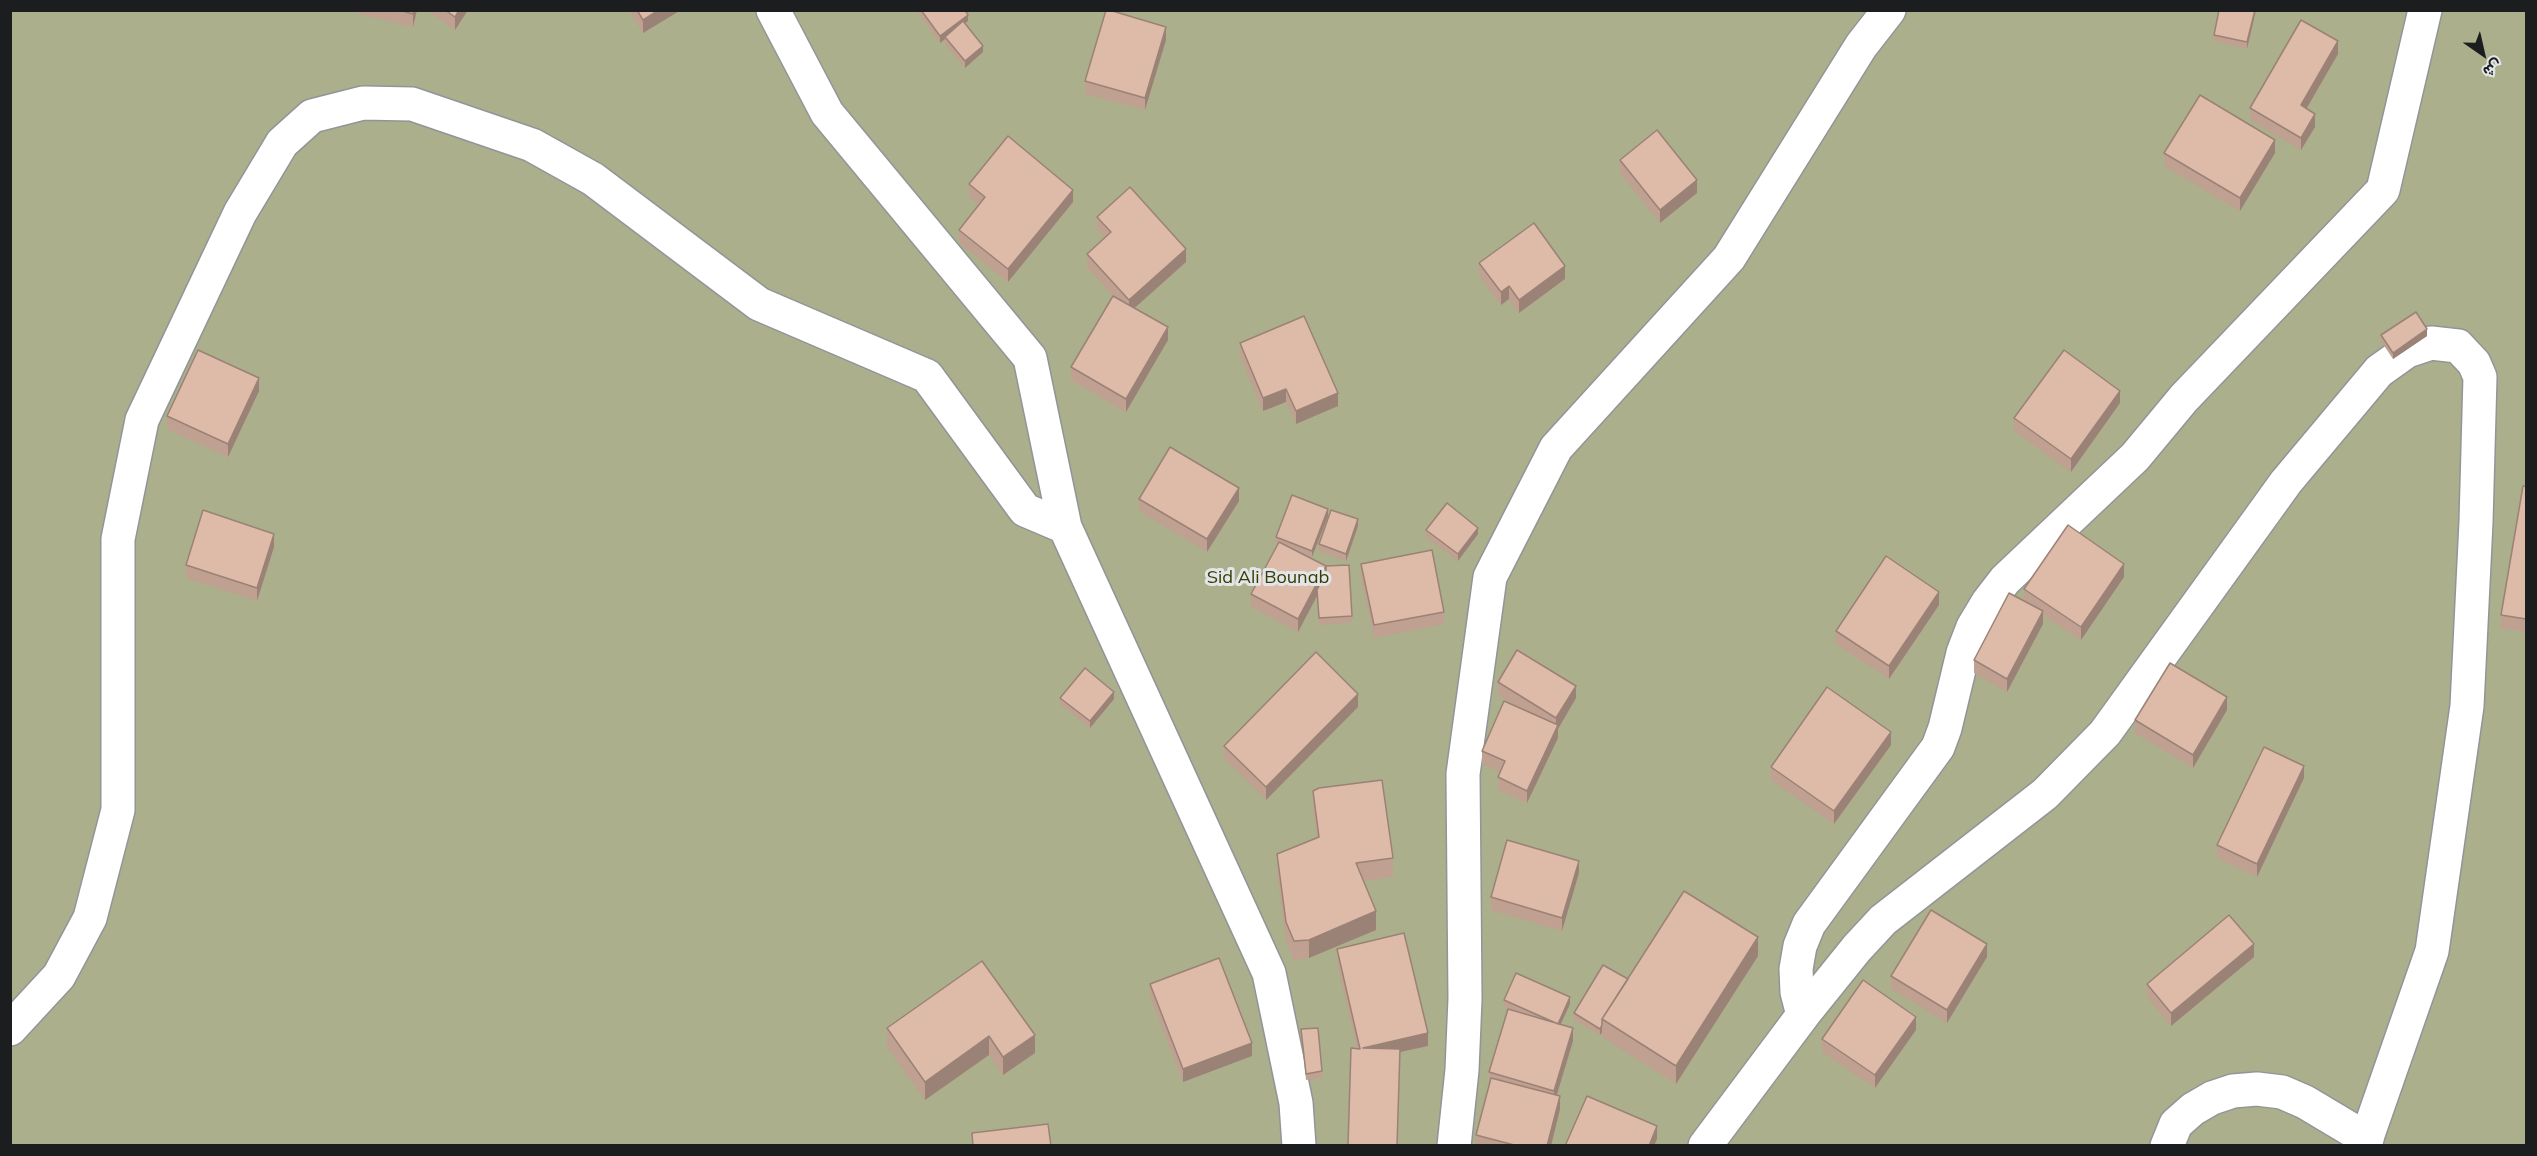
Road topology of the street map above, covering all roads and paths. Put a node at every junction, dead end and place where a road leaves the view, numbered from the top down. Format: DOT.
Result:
graph roads {
  1 [pos="773,10"];
  2 [pos="1889,10"];
  3 [pos="2425,10"];
  4 [pos="1065,527"];
  5 [pos="1803,1015"];
  6 [pos="10,1029"];
  7 [pos="2365,1142"];
  8 [pos="1299,1146"];
  9 [pos="1454,1146"];
  10 [pos="1705,1146"];
  11 [pos="2167,1146"];
  1 -- 4 [label="street"];
  2 -- 9 [label="street"];
  3 -- 5 [label="street"];
  4 -- 6 [label="street"];
  4 -- 8 [label="street"];
  5 -- 7 [label="street"];
  5 -- 10 [label="street"];
  7 -- 11 [label="street"];
}
